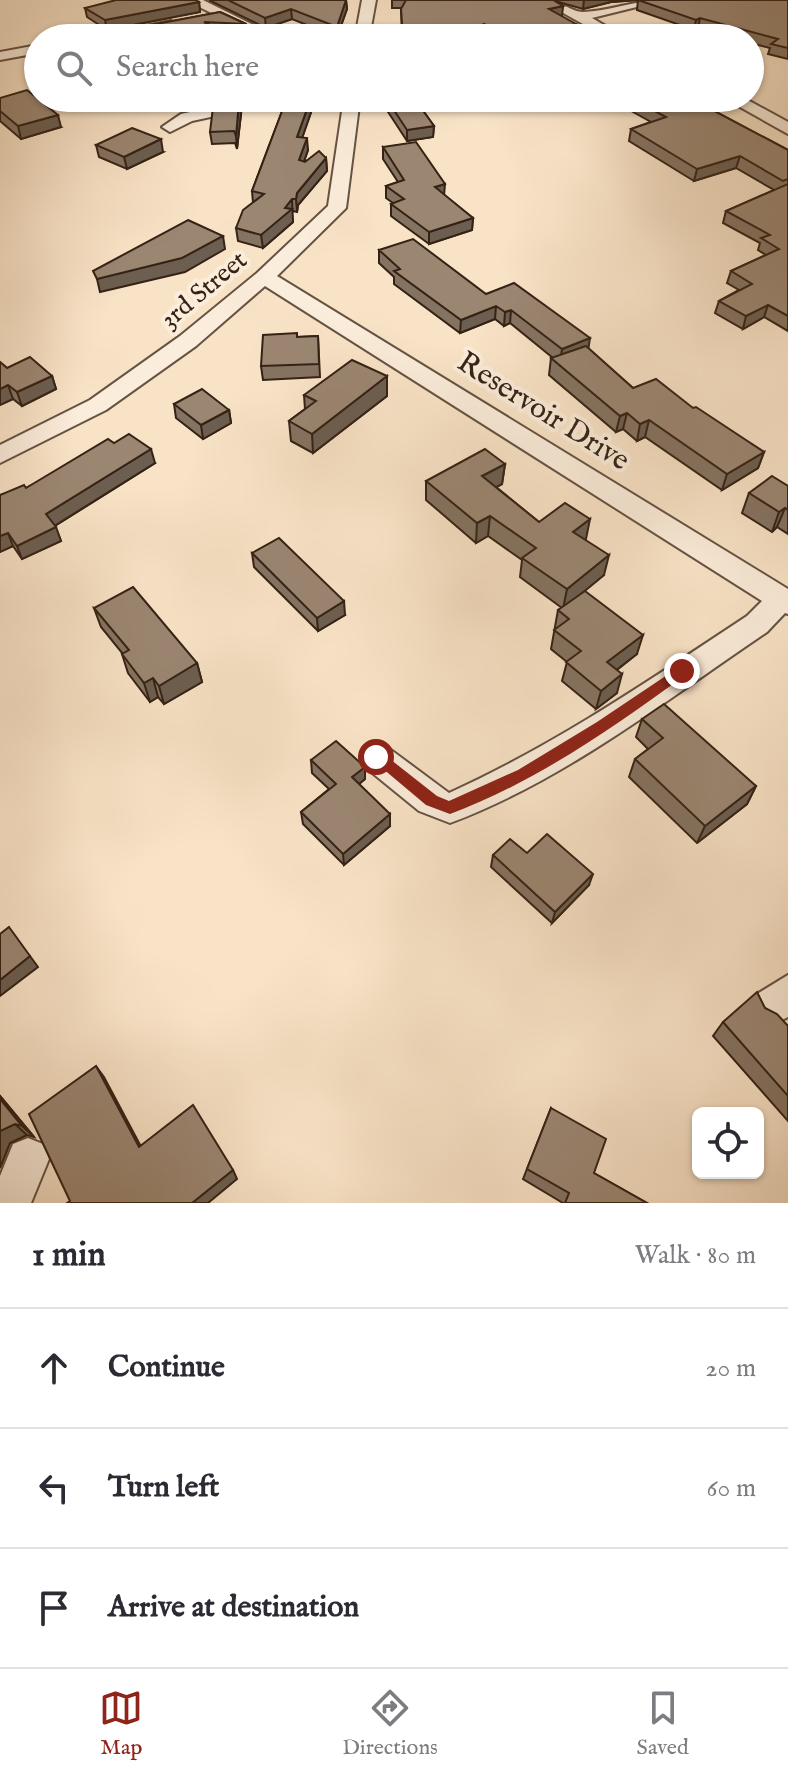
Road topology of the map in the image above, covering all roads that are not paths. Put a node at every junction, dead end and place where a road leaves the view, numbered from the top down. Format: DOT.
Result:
graph roads {
  1 [pos="192,0"];
  2 [pos="369,0"];
  3 [pos="547,0"];
  4 [pos="654,1"];
  5 [pos="222,15"];
  6 [pos="578,17"];
  7 [pos="176,24"];
  8 [pos="242,24"];
  9 [pos="365,24"];
  10 [pos="592,24"];
  11 [pos="24,52"];
  12 [pos="0,56"];
  13 [pos="210,112"];
  14 [pos="350,112"];
  15 [pos="757,112"];
  16 [pos="170,127"];
  17 [pos="788,129"];
  18 [pos="264,277"];
  19 [pos="0,455"];
  20 [pos="785,600"];
  21 [pos="376,757"];
  22 [pos="28,1159"];
  23 [pos="10,1203"];
  1 -- 5 [label="street"];
  2 -- 9 [label="street"];
  3 -- 6 [label="street"];
  4 -- 6 [label="street"];
  5 -- 7 [label="street"];
  5 -- 8 [label="street"];
  6 -- 10 [label="street"];
  11 -- 12 [label="street"];
  13 -- 16 [label="street"];
  14 -- 18 [label="street, 3rd Street"];
  15 -- 17 [label="street"];
  18 -- 19 [label="street, 3rd Street"];
  18 -- 20 [label="street, Reservoir Drive"];
  20 -- 21 [label="street"];
  22 -- 23 [label="street"];
}
